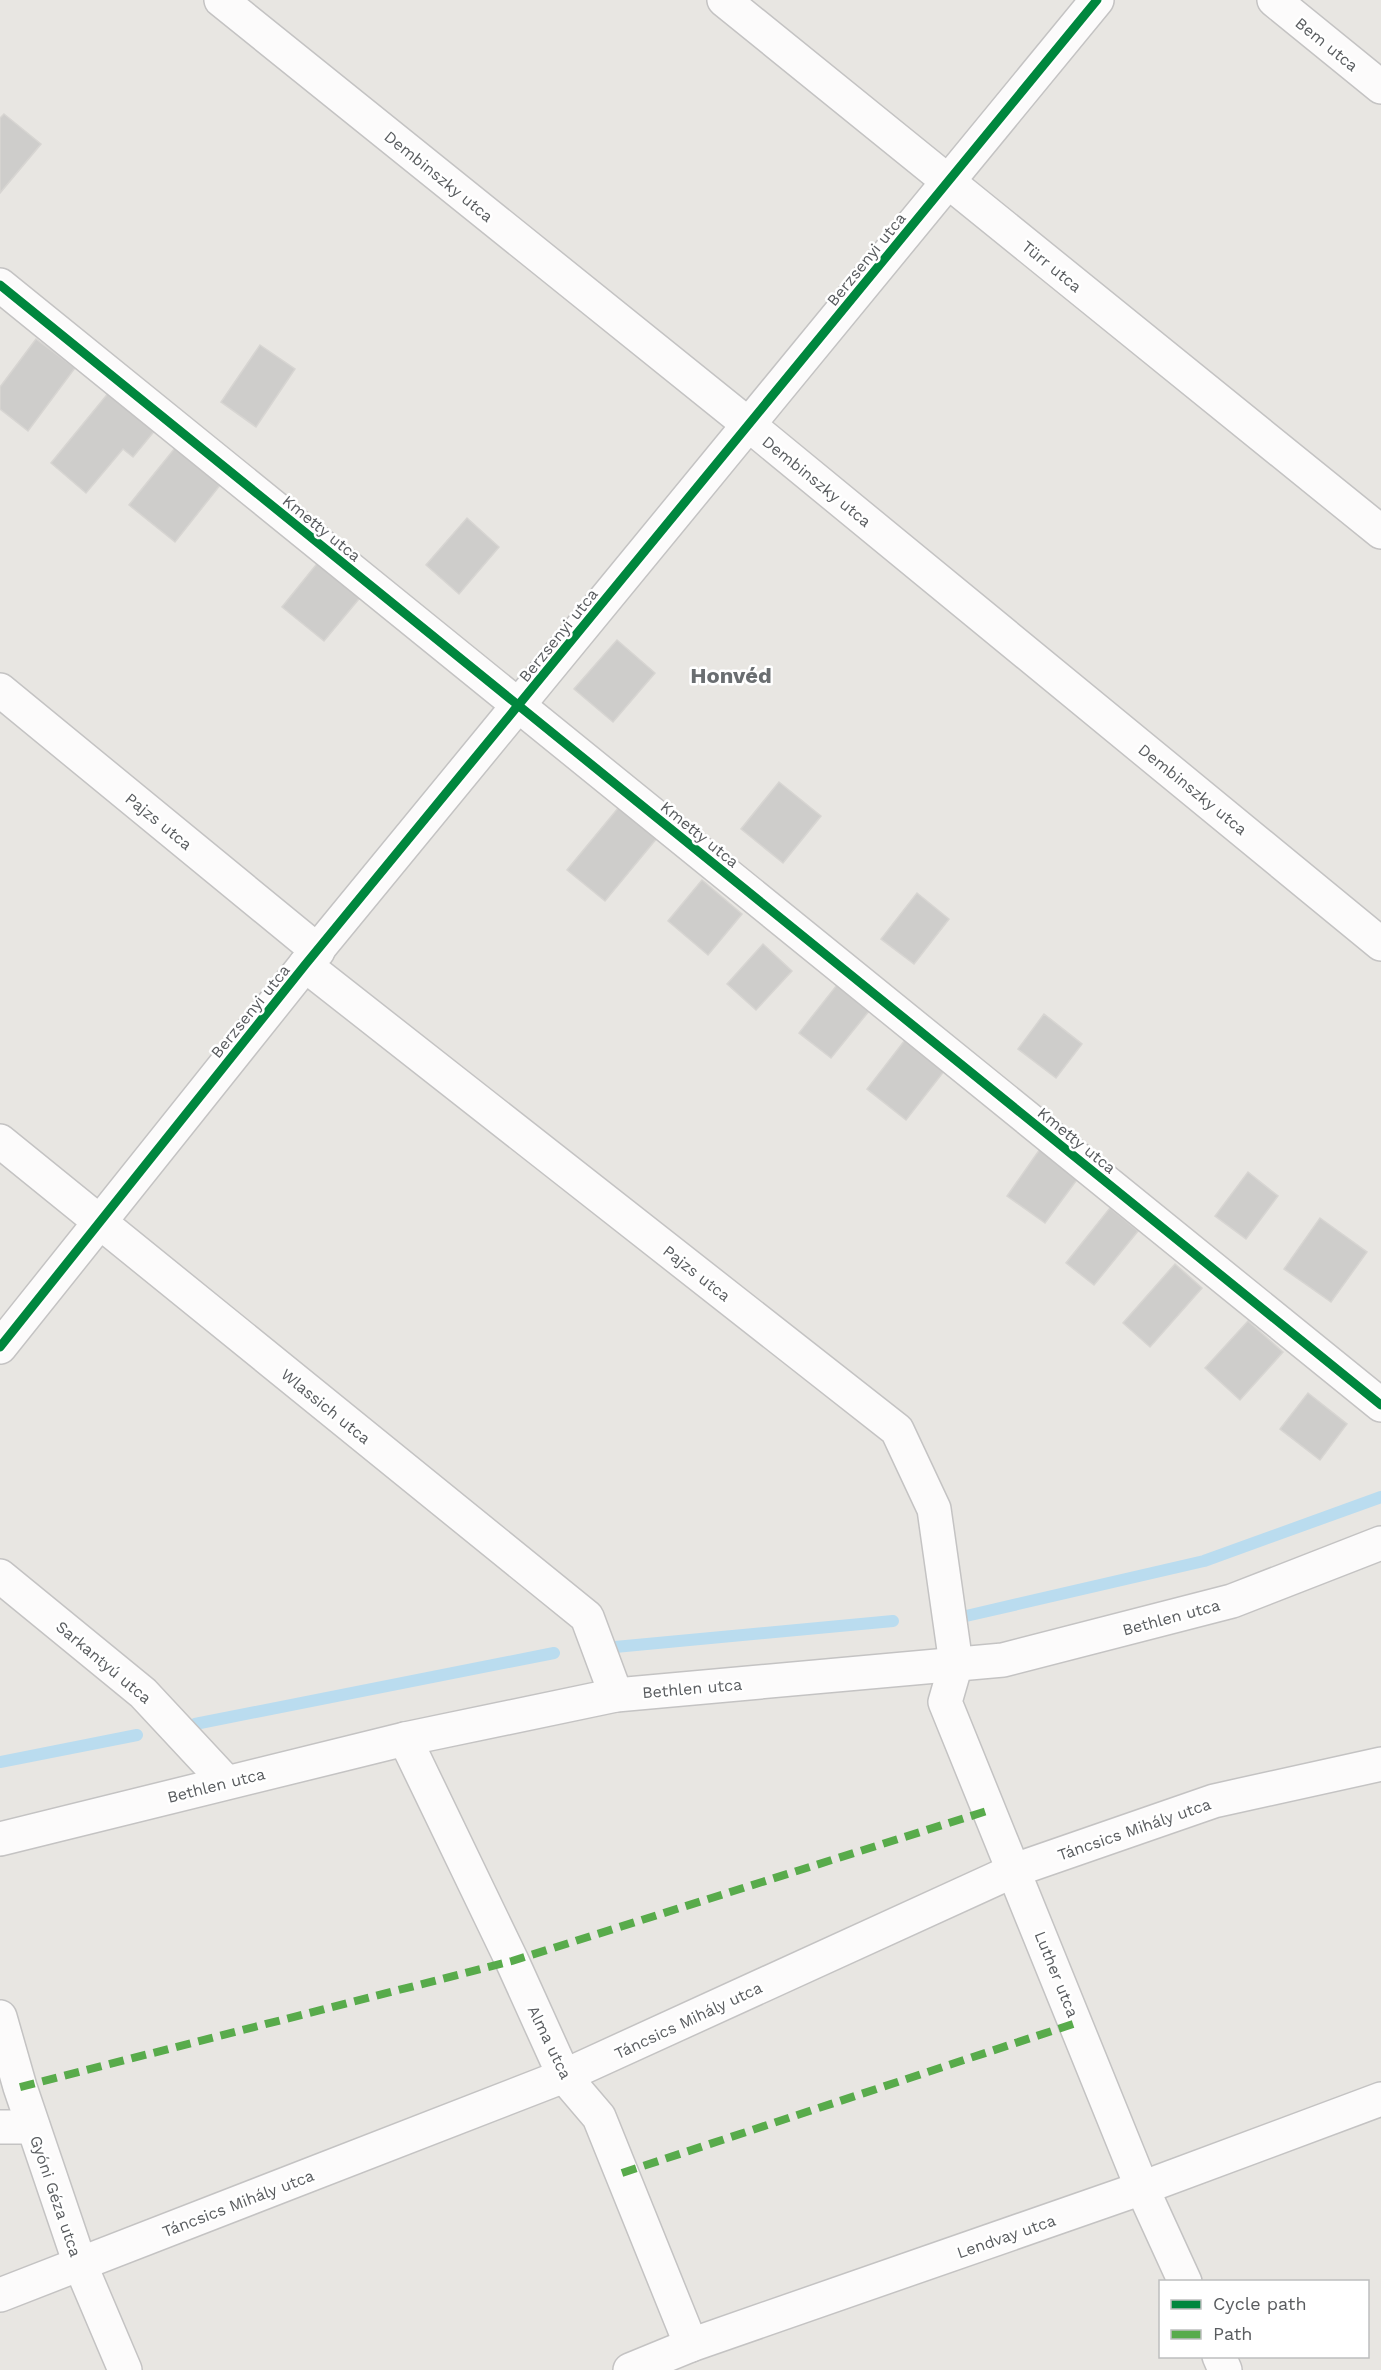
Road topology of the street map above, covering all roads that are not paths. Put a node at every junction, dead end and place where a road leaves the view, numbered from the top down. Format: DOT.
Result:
graph roads {
  1 [pos="221,0"];
  2 [pos="724,0"];
  3 [pos="1097,0"];
  4 [pos="1274,0"];
  5 [pos="1381,87"];
  6 [pos="948,182"];
  7 [pos="0,285"];
  8 [pos="749,425"];
  9 [pos="1381,532"];
  10 [pos="0,690"];
  11 [pos="519,706"];
  12 [pos="1381,944"];
  13 [pos="312,958"];
  14 [pos="0,1141"];
  15 [pos="100,1223"];
  16 [pos="0,1347"];
  17 [pos="1381,1405"];
  18 [pos="1381,1543"];
  19 [pos="0,1576"];
  20 [pos="956,1664"];
  21 [pos="616,1695"];
  22 [pos="405,1739"];
  23 [pos="1381,1764"];
  24 [pos="226,1782"];
  25 [pos="0,1839"];
  26 [pos="1015,1870"];
  27 [pos="0,2018"];
  28 [pos="564,2076"];
  29 [pos="1381,2099"];
  30 [pos="0,2127"];
  31 [pos="33,2127"];
  32 [pos="1142,2188"];
  33 [pos="80,2264"];
  34 [pos="1184,2280"];
  35 [pos="0,2295"];
  36 [pos="691,2345"];
  37 [pos="650,2367"];
  38 [pos="125,2370"];
  1 -- 8 [label="street, Dembinszky utca"];
  2 -- 6 [label="street, Türr utca"];
  3 -- 6 [label="street, Berzsenyi utca"];
  4 -- 5 [label="street, Bem utca"];
  6 -- 8 [label="street, Berzsenyi utca"];
  6 -- 9 [label="street, Türr utca"];
  7 -- 11 [label="street, Kmetty utca"];
  8 -- 11 [label="street, Berzsenyi utca"];
  8 -- 12 [label="street, Dembinszky utca"];
  10 -- 13 [label="street, Pajzs utca"];
  11 -- 13 [label="street, Berzsenyi utca"];
  11 -- 17 [label="street, Kmetty utca"];
  13 -- 15 [label="street, Berzsenyi utca"];
  13 -- 20 [label="street, Pajzs utca"];
  14 -- 15 [label="street, Wlassich utca"];
  15 -- 16 [label="street, Berzsenyi utca"];
  15 -- 21 [label="street, Wlassich utca"];
  18 -- 20 [label="street, Bethlen utca"];
  19 -- 24 [label="street, Sarkantyú utca"];
  20 -- 21 [label="street, Bethlen utca"];
  20 -- 26 [label="street, Luther utca"];
  21 -- 22 [label="street, Bethlen utca"];
  22 -- 24 [label="street, Bethlen utca"];
  22 -- 28 [label="street, Alma utca"];
  23 -- 26 [label="street, Táncsics Mihály utca"];
  24 -- 25 [label="street, Bethlen utca"];
  26 -- 28 [label="street, Táncsics Mihály utca"];
  26 -- 32 [label="street, Luther utca"];
  27 -- 31 [label="street, Gyóni Géza utca"];
  28 -- 33 [label="street, Táncsics Mihály utca"];
  28 -- 36 [label="street, Alma utca"];
  29 -- 32 [label="street, Lendvay utca"];
  30 -- 31 [label="street"];
  31 -- 33 [label="street, Gyóni Géza utca"];
  32 -- 34 [label="street, Luther utca"];
  32 -- 36 [label="street, Lendvay utca"];
  33 -- 35 [label="street, Táncsics Mihály utca"];
  33 -- 38 [label="street, Gyóni Géza utca"];
  36 -- 37 [label="street, Lendvay utca"];
}
